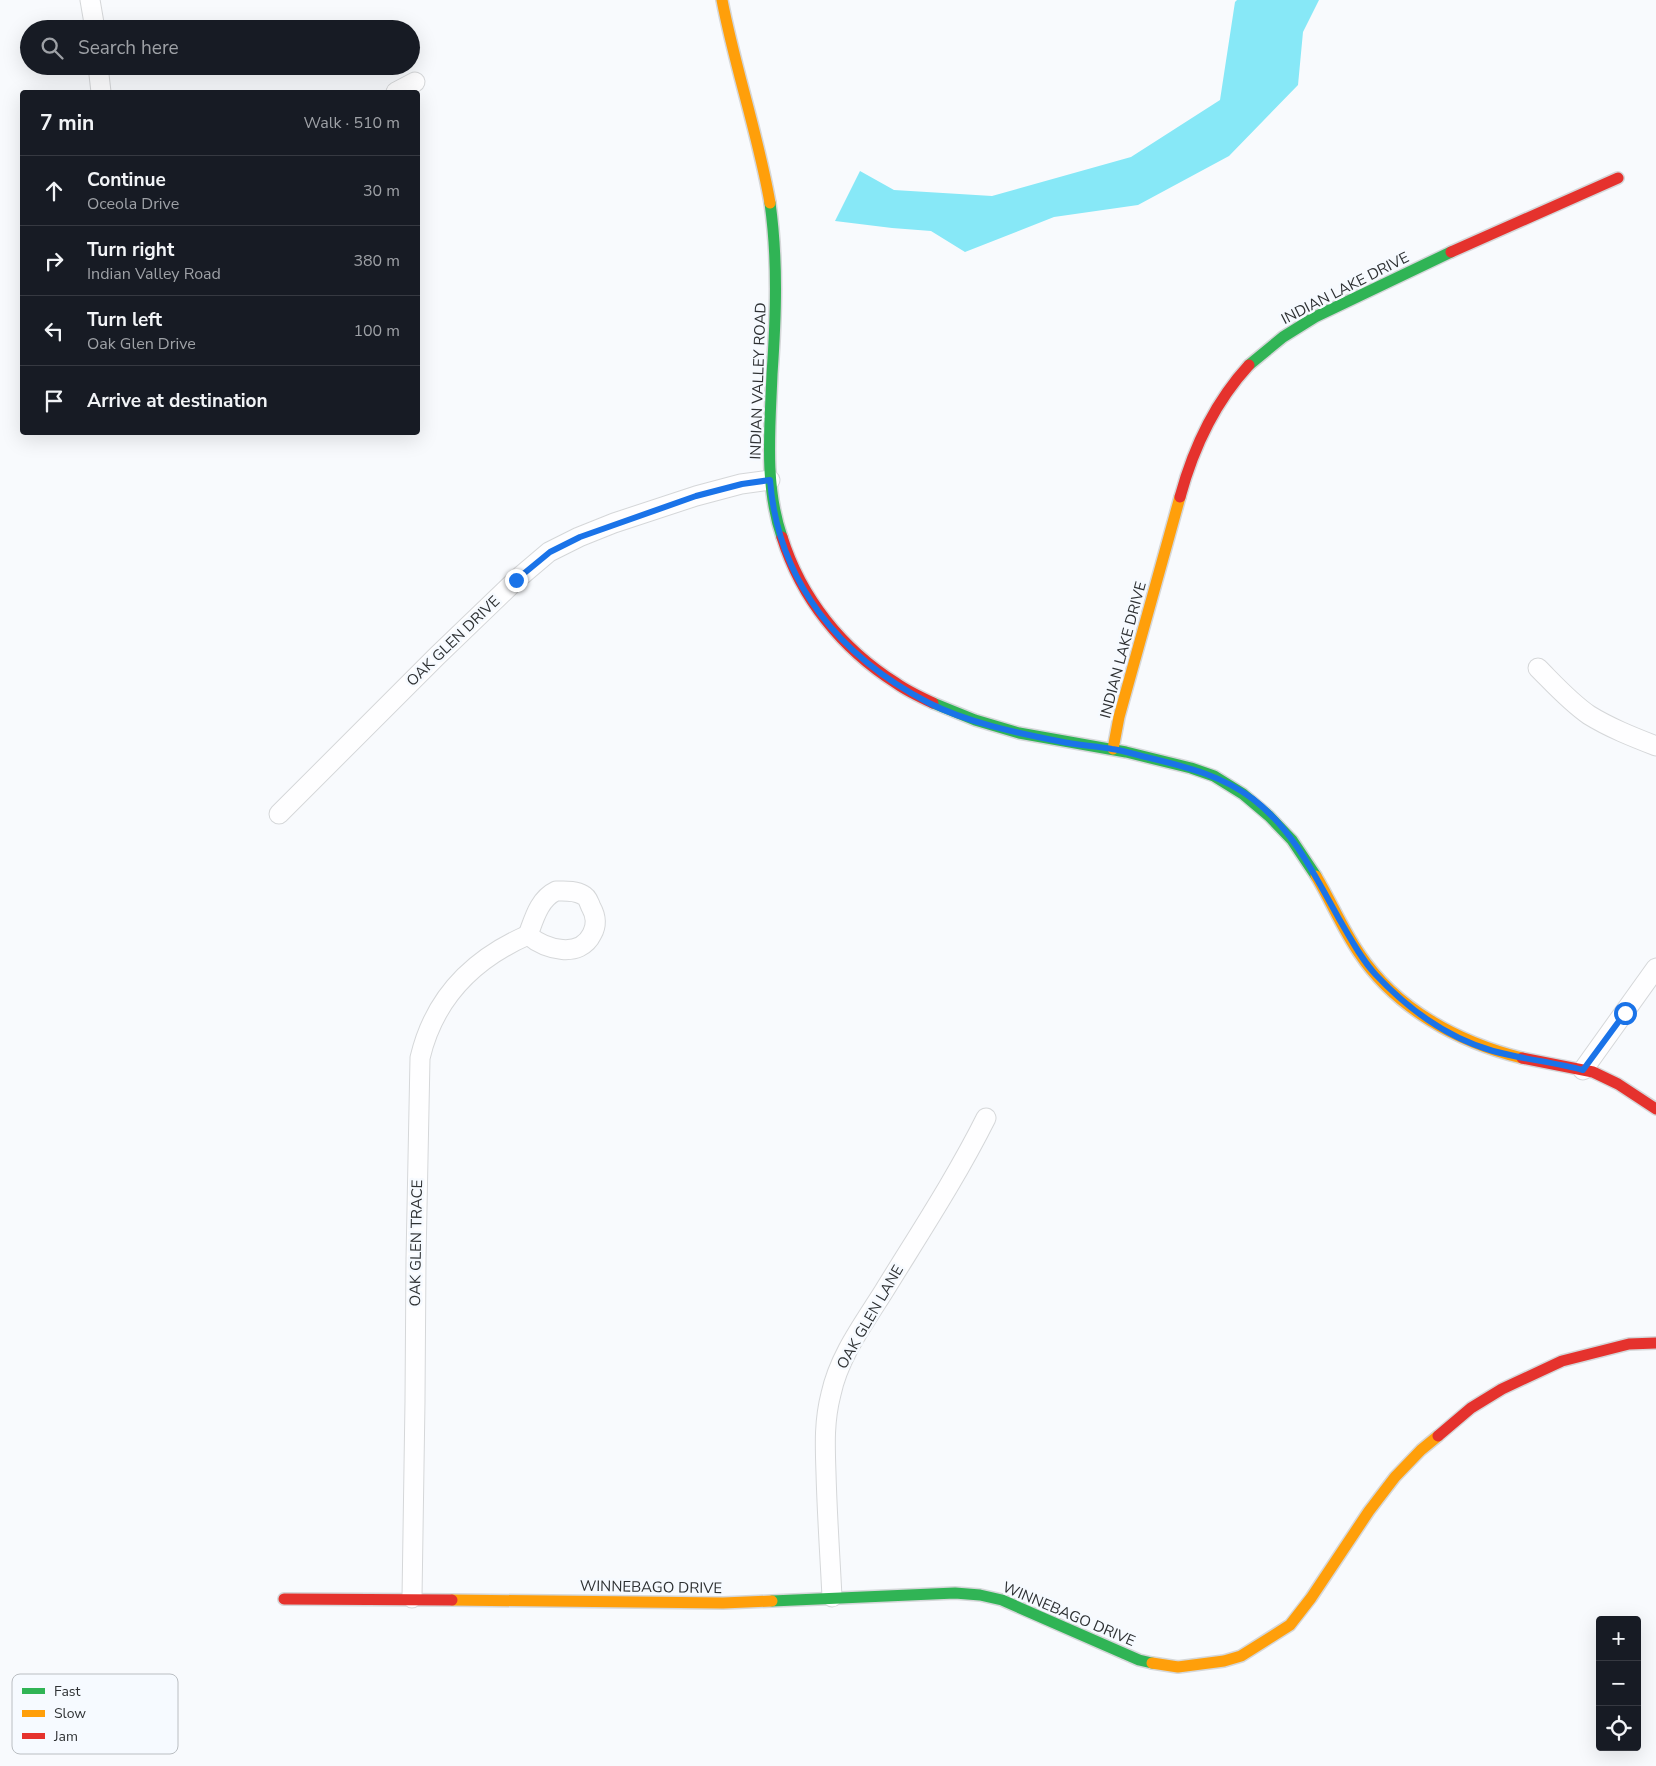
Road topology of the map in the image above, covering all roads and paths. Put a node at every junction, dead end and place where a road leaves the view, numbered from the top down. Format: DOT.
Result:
graph roads {
  1 [pos="90,0"];
  2 [pos="722,0"];
  3 [pos="93,20"];
  4 [pos="99,75"];
  5 [pos="415,82"];
  6 [pos="100,90"];
  7 [pos="400,90"];
  8 [pos="1618,178"];
  9 [pos="770,480"];
  10 [pos="1538,668"];
  11 [pos="1656,746"];
  12 [pos="1113,749"];
  13 [pos="279,814"];
  14 [pos="528,935"];
  15 [pos="1656,968"];
  16 [pos="1583,1070"];
  17 [pos="1656,1109"];
  18 [pos="986,1118"];
  19 [pos="1656,1342"];
  20 [pos="832,1597"];
  21 [pos="412,1598"];
  22 [pos="284,1599"];
  1 -- 3 [label="street"];
  2 -- 9 [label="street, INDIAN VALLEY ROAD"];
  4 -- 6 [label="street"];
  5 -- 7 [label="street"];
  8 -- 12 [label="street, INDIAN LAKE DRIVE"];
  9 -- 12 [label="street, INDIAN VALLEY ROAD"];
  9 -- 13 [label="street, OAK GLEN DRIVE"];
  10 -- 11 [label="street"];
  12 -- 16 [label="street, INDIAN VALLEY ROAD"];
  14 -- 21 [label="street, OAK GLEN TRACE"];
  15 -- 16 [label="street"];
  16 -- 17 [label="street, INDIAN VALLEY ROAD"];
  18 -- 20 [label="street, OAK GLEN LANE"];
  19 -- 20 [label="street, WINNEBAGO DRIVE"];
  20 -- 21 [label="street, WINNEBAGO DRIVE"];
  21 -- 22 [label="street, WINNEBAGO DRIVE"];
}
